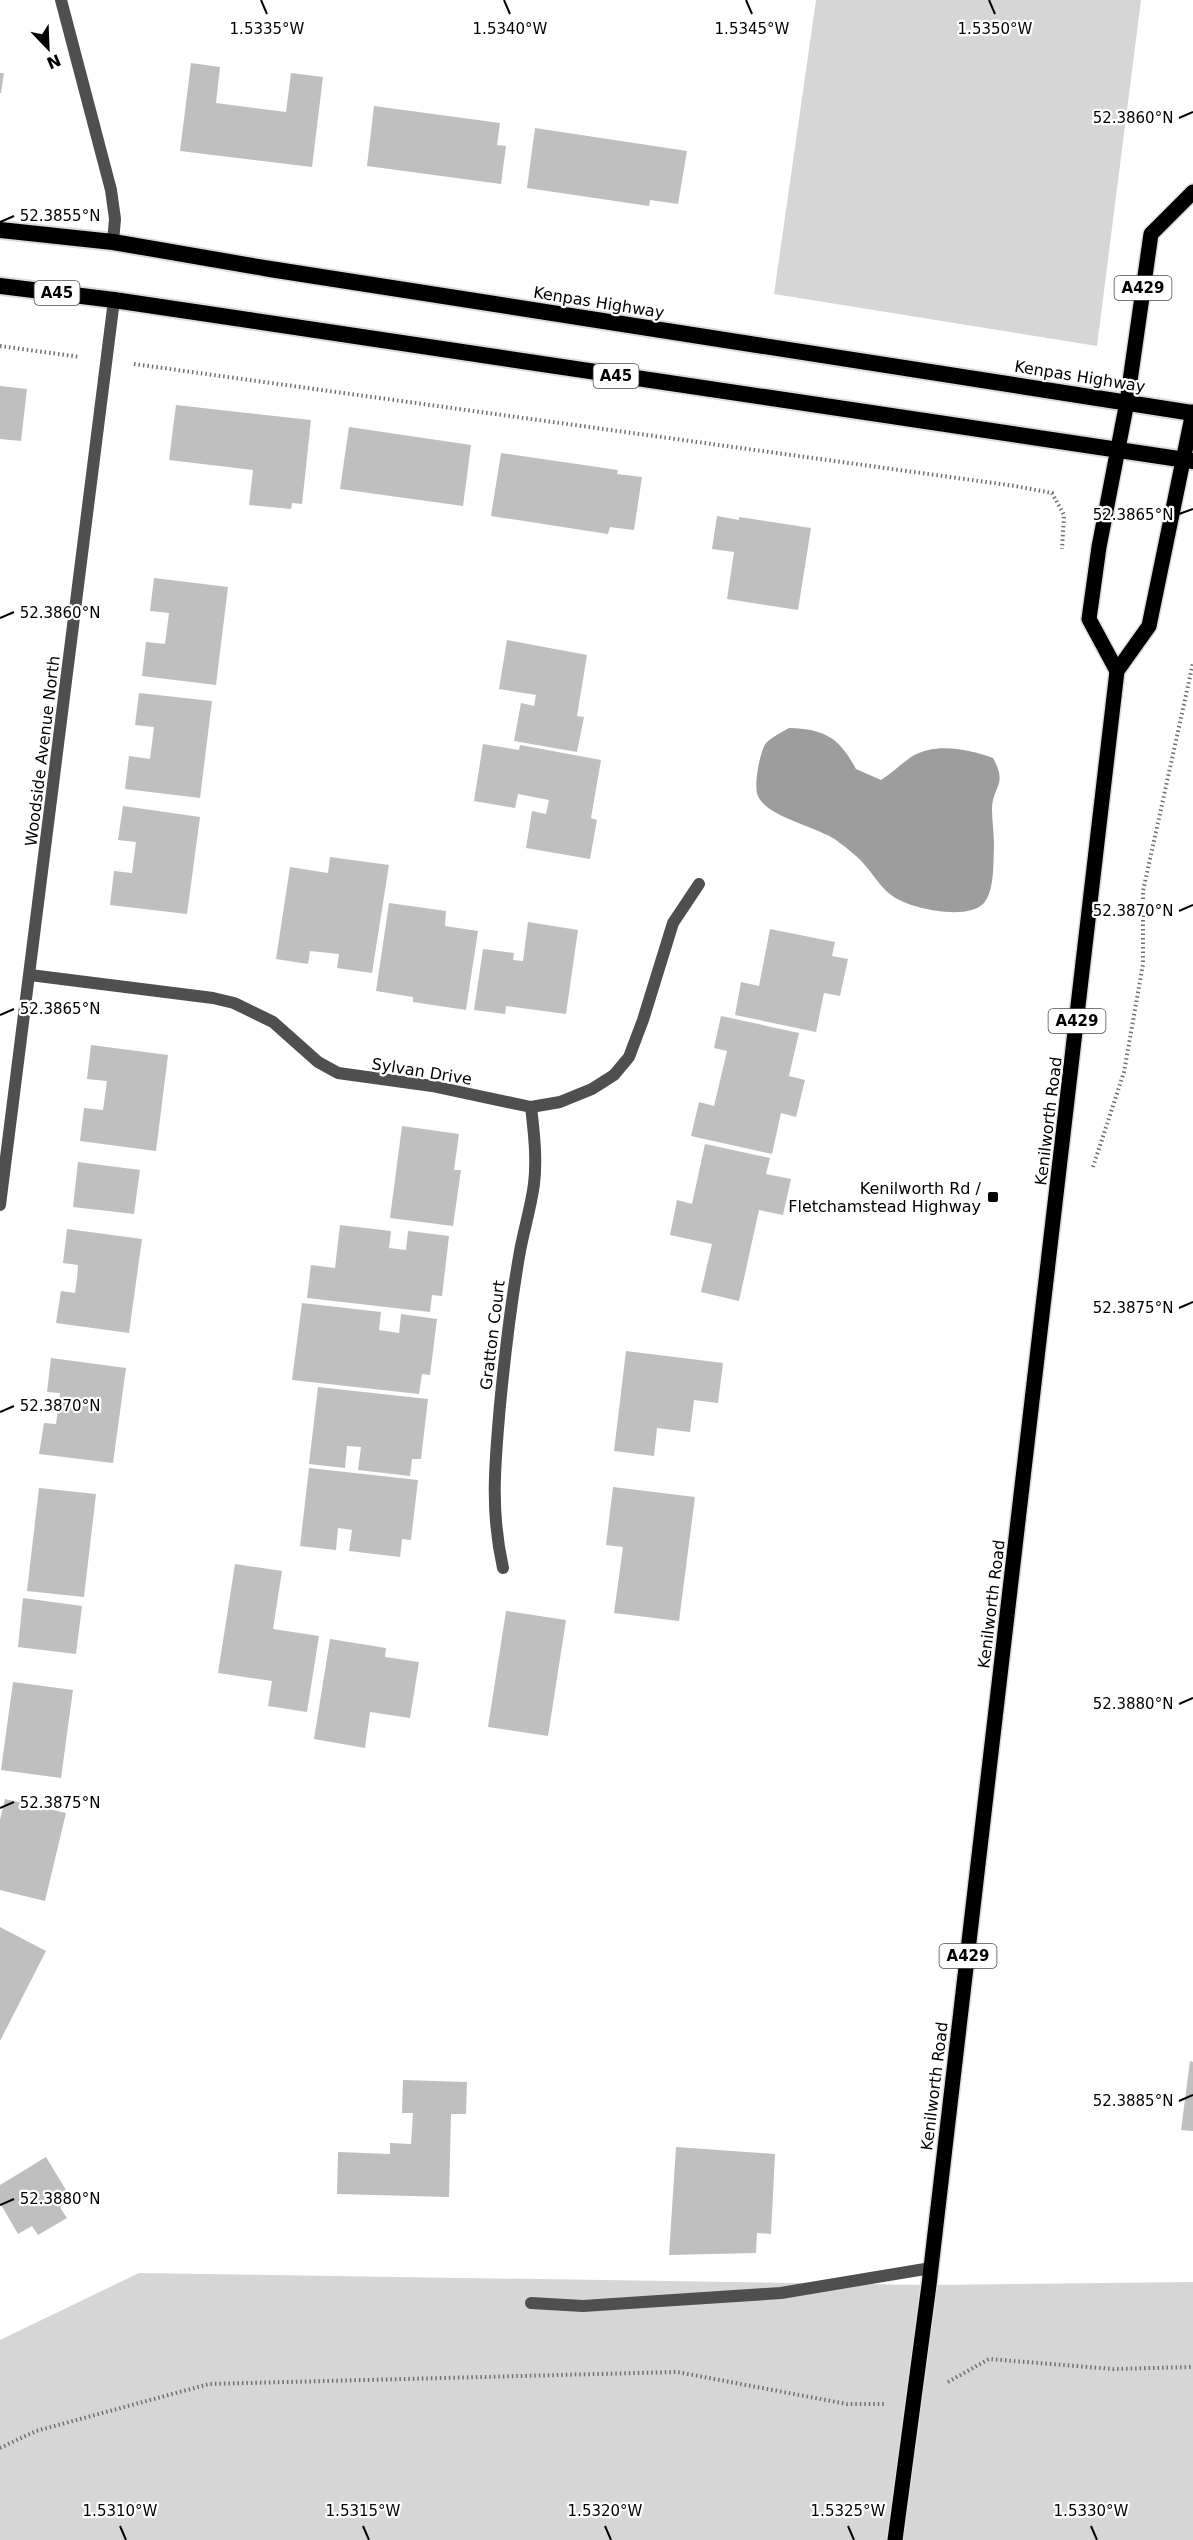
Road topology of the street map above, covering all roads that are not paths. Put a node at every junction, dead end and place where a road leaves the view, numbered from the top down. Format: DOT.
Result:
graph roads {
  1 [pos="61,0"];
  2 [pos="1193,192"];
  3 [pos="0,230"];
  4 [pos="113,242"];
  5 [pos="0,286"];
  6 [pos="114,300"];
  7 [pos="1128,402"];
  8 [pos="1193,412"];
  9 [pos="1118,450"];
  10 [pos="1189,460"];
  11 [pos="1117,671"];
  12 [pos="699,884"];
  13 [pos="30,975"];
  14 [pos="531,1107"];
  15 [pos="0,1205"];
  16 [pos="503,1568"];
  17 [pos="931,2268"];
  18 [pos="531,2303"];
  19 [pos="895,2540"];
  1 -- 4 [label="street"];
  2 -- 7 [label="main road, A429"];
  3 -- 4 [label="highway, Kenpas Highway"];
  4 -- 7 [label="highway, Kenpas Highway"];
  5 -- 6 [label="highway, A45"];
  6 -- 9 [label="highway, A45"];
  6 -- 13 [label="street, Woodside Avenue North"];
  7 -- 8 [label="highway, Kenpas Highway"];
  7 -- 9 [label="main road, A429"];
  8 -- 10 [label="main road, Kenilworth Road / A429"];
  9 -- 10 [label="highway, A45"];
  9 -- 11 [label="main road, A429"];
  10 -- 11 [label="main road, Kenilworth Road / A429"];
  11 -- 17 [label="main road, Kenilworth Road / A429"];
  12 -- 14 [label="street, Sylvan Drive"];
  13 -- 14 [label="street, Sylvan Drive"];
  13 -- 15 [label="street, Woodside Avenue North"];
  14 -- 16 [label="street, Gratton Court"];
  17 -- 18 [label="street"];
  17 -- 19 [label="main road, Kenilworth Road / A429"];
}
